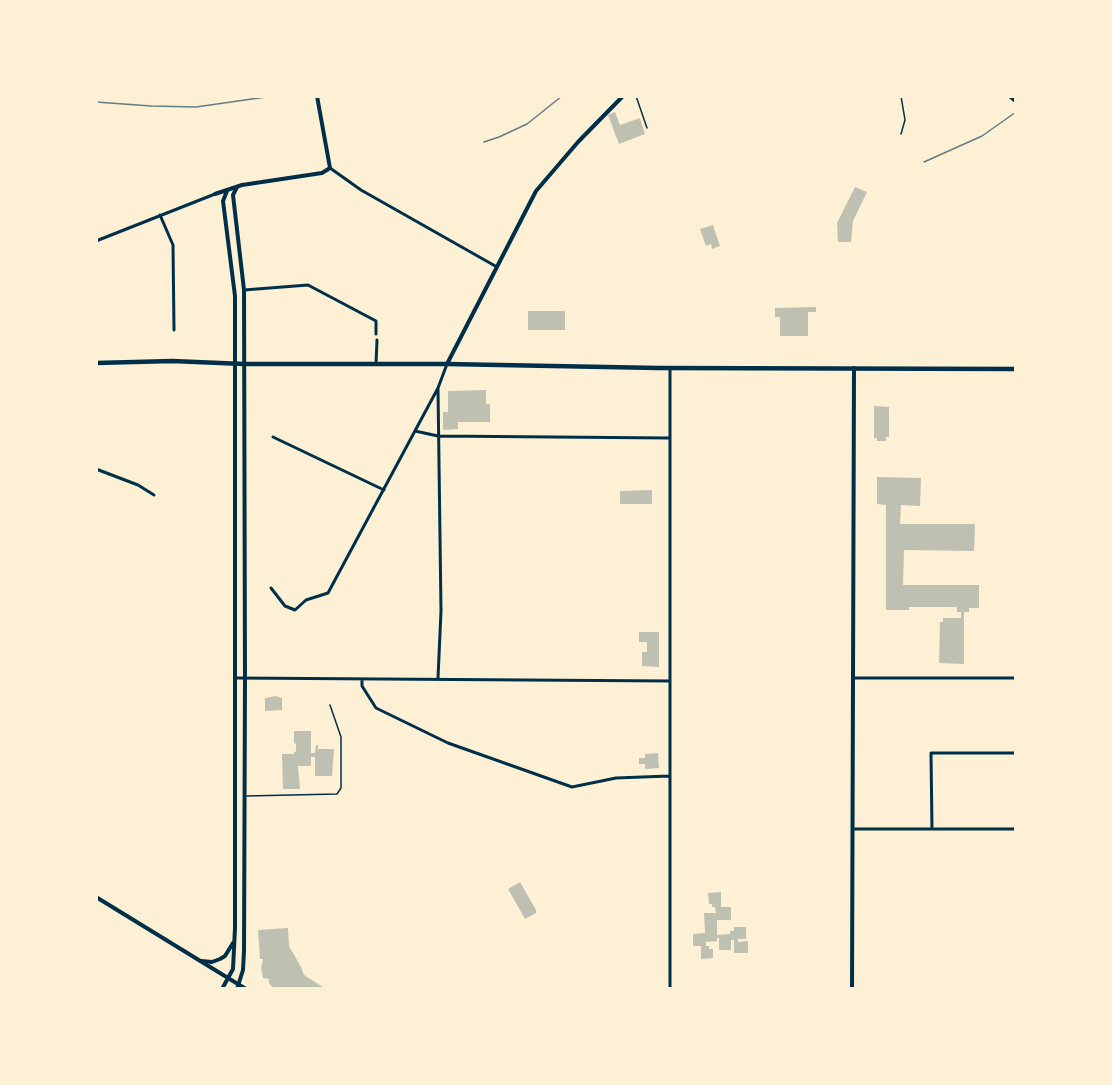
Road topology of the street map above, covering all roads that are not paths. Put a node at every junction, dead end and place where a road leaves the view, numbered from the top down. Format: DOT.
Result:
graph roads {
  1 [pos="317,96"];
  2 [pos="623,96"];
  3 [pos="636,96"];
  4 [pos="901,96"];
  5 [pos="1009,96"];
  6 [pos="1016,102"];
  7 [pos="647,128"];
  8 [pos="901,134"];
  9 [pos="330,168"];
  10 [pos="237,187"];
  11 [pos="227,191"];
  12 [pos="215,194"];
  13 [pos="223,201"];
  14 [pos="160,215"];
  15 [pos="96,241"];
  16 [pos="497,267"];
  17 [pos="244,290"];
  18 [pos="174,330"];
  19 [pos="376,334"];
  20 [pos="376,340"];
  21 [pos="96,363"];
  22 [pos="234,364"];
  23 [pos="244,364"];
  24 [pos="376,364"];
  25 [pos="447,364"];
  26 [pos="670,368"];
  27 [pos="854,369"];
  28 [pos="1016,369"];
  29 [pos="438,388"];
  30 [pos="415,431"];
  31 [pos="273,436"];
  32 [pos="438,436"];
  33 [pos="669,438"];
  34 [pos="96,469"];
  35 [pos="384,490"];
  36 [pos="154,495"];
  37 [pos="271,588"];
  38 [pos="236,678"];
  39 [pos="245,678"];
  40 [pos="438,678"];
  41 [pos="854,678"];
  42 [pos="1016,678"];
  43 [pos="362,680"];
  44 [pos="670,681"];
  45 [pos="330,705"];
  46 [pos="1016,753"];
  47 [pos="669,776"];
  48 [pos="245,796"];
  49 [pos="854,829"];
  50 [pos="932,829"];
  51 [pos="1016,829"];
  52 [pos="96,897"];
  53 [pos="235,937"];
  54 [pos="201,961"];
  55 [pos="229,978"];
  56 [pos="238,987"];
  57 [pos="222,989"];
  58 [pos="246,989"];
  59 [pos="670,989"];
  60 [pos="852,989"];
  1 -- 9 [label="main road"];
  2 -- 16 [label="main road"];
  3 -- 7 [label="lane"];
  4 -- 8 [label="lane"];
  5 -- 6 [label="street"];
  9 -- 10 [label="main road"];
  9 -- 16 [label="street"];
  10 -- 11 [label="main road"];
  10 -- 17 [label="main road"];
  11 -- 12 [label="main road"];
  11 -- 13 [label="main road"];
  12 -- 13 [label="main road"];
  12 -- 14 [label="street"];
  13 -- 22 [label="main road"];
  14 -- 15 [label="street"];
  14 -- 18 [label="street"];
  16 -- 25 [label="main road"];
  17 -- 19 [label="street"];
  17 -- 23 [label="main road"];
  20 -- 24 [label="street"];
  21 -- 22 [label="main road"];
  22 -- 23 [label="main road"];
  22 -- 38 [label="main road"];
  23 -- 24 [label="main road"];
  23 -- 39 [label="main road"];
  24 -- 25 [label="main road"];
  25 -- 26 [label="main road"];
  25 -- 29 [label="street"];
  26 -- 27 [label="main road"];
  26 -- 33 [label="street"];
  27 -- 28 [label="main road"];
  27 -- 41 [label="main road"];
  29 -- 30 [label="street"];
  29 -- 32 [label="street"];
  30 -- 32 [label="street"];
  30 -- 35 [label="street"];
  31 -- 35 [label="street"];
  32 -- 33 [label="street"];
  32 -- 40 [label="street"];
  33 -- 44 [label="street"];
  34 -- 36 [label="street"];
  35 -- 37 [label="street"];
  38 -- 39 [label="street"];
  38 -- 53 [label="main road"];
  39 -- 43 [label="street"];
  39 -- 48 [label="main road"];
  40 -- 43 [label="street"];
  40 -- 44 [label="street"];
  41 -- 42 [label="street"];
  41 -- 49 [label="main road"];
  43 -- 47 [label="street"];
  44 -- 47 [label="street"];
  45 -- 48 [label="lane"];
  46 -- 50 [label="street"];
  47 -- 59 [label="street"];
  48 -- 56 [label="main road"];
  49 -- 50 [label="street"];
  49 -- 60 [label="main road"];
  50 -- 51 [label="street"];
  52 -- 54 [label="main road"];
  53 -- 54 [label="main road"];
  53 -- 55 [label="main road"];
  54 -- 55 [label="main road"];
  55 -- 56 [label="main road"];
  55 -- 57 [label="main road"];
  56 -- 58 [label="main road"];
}
